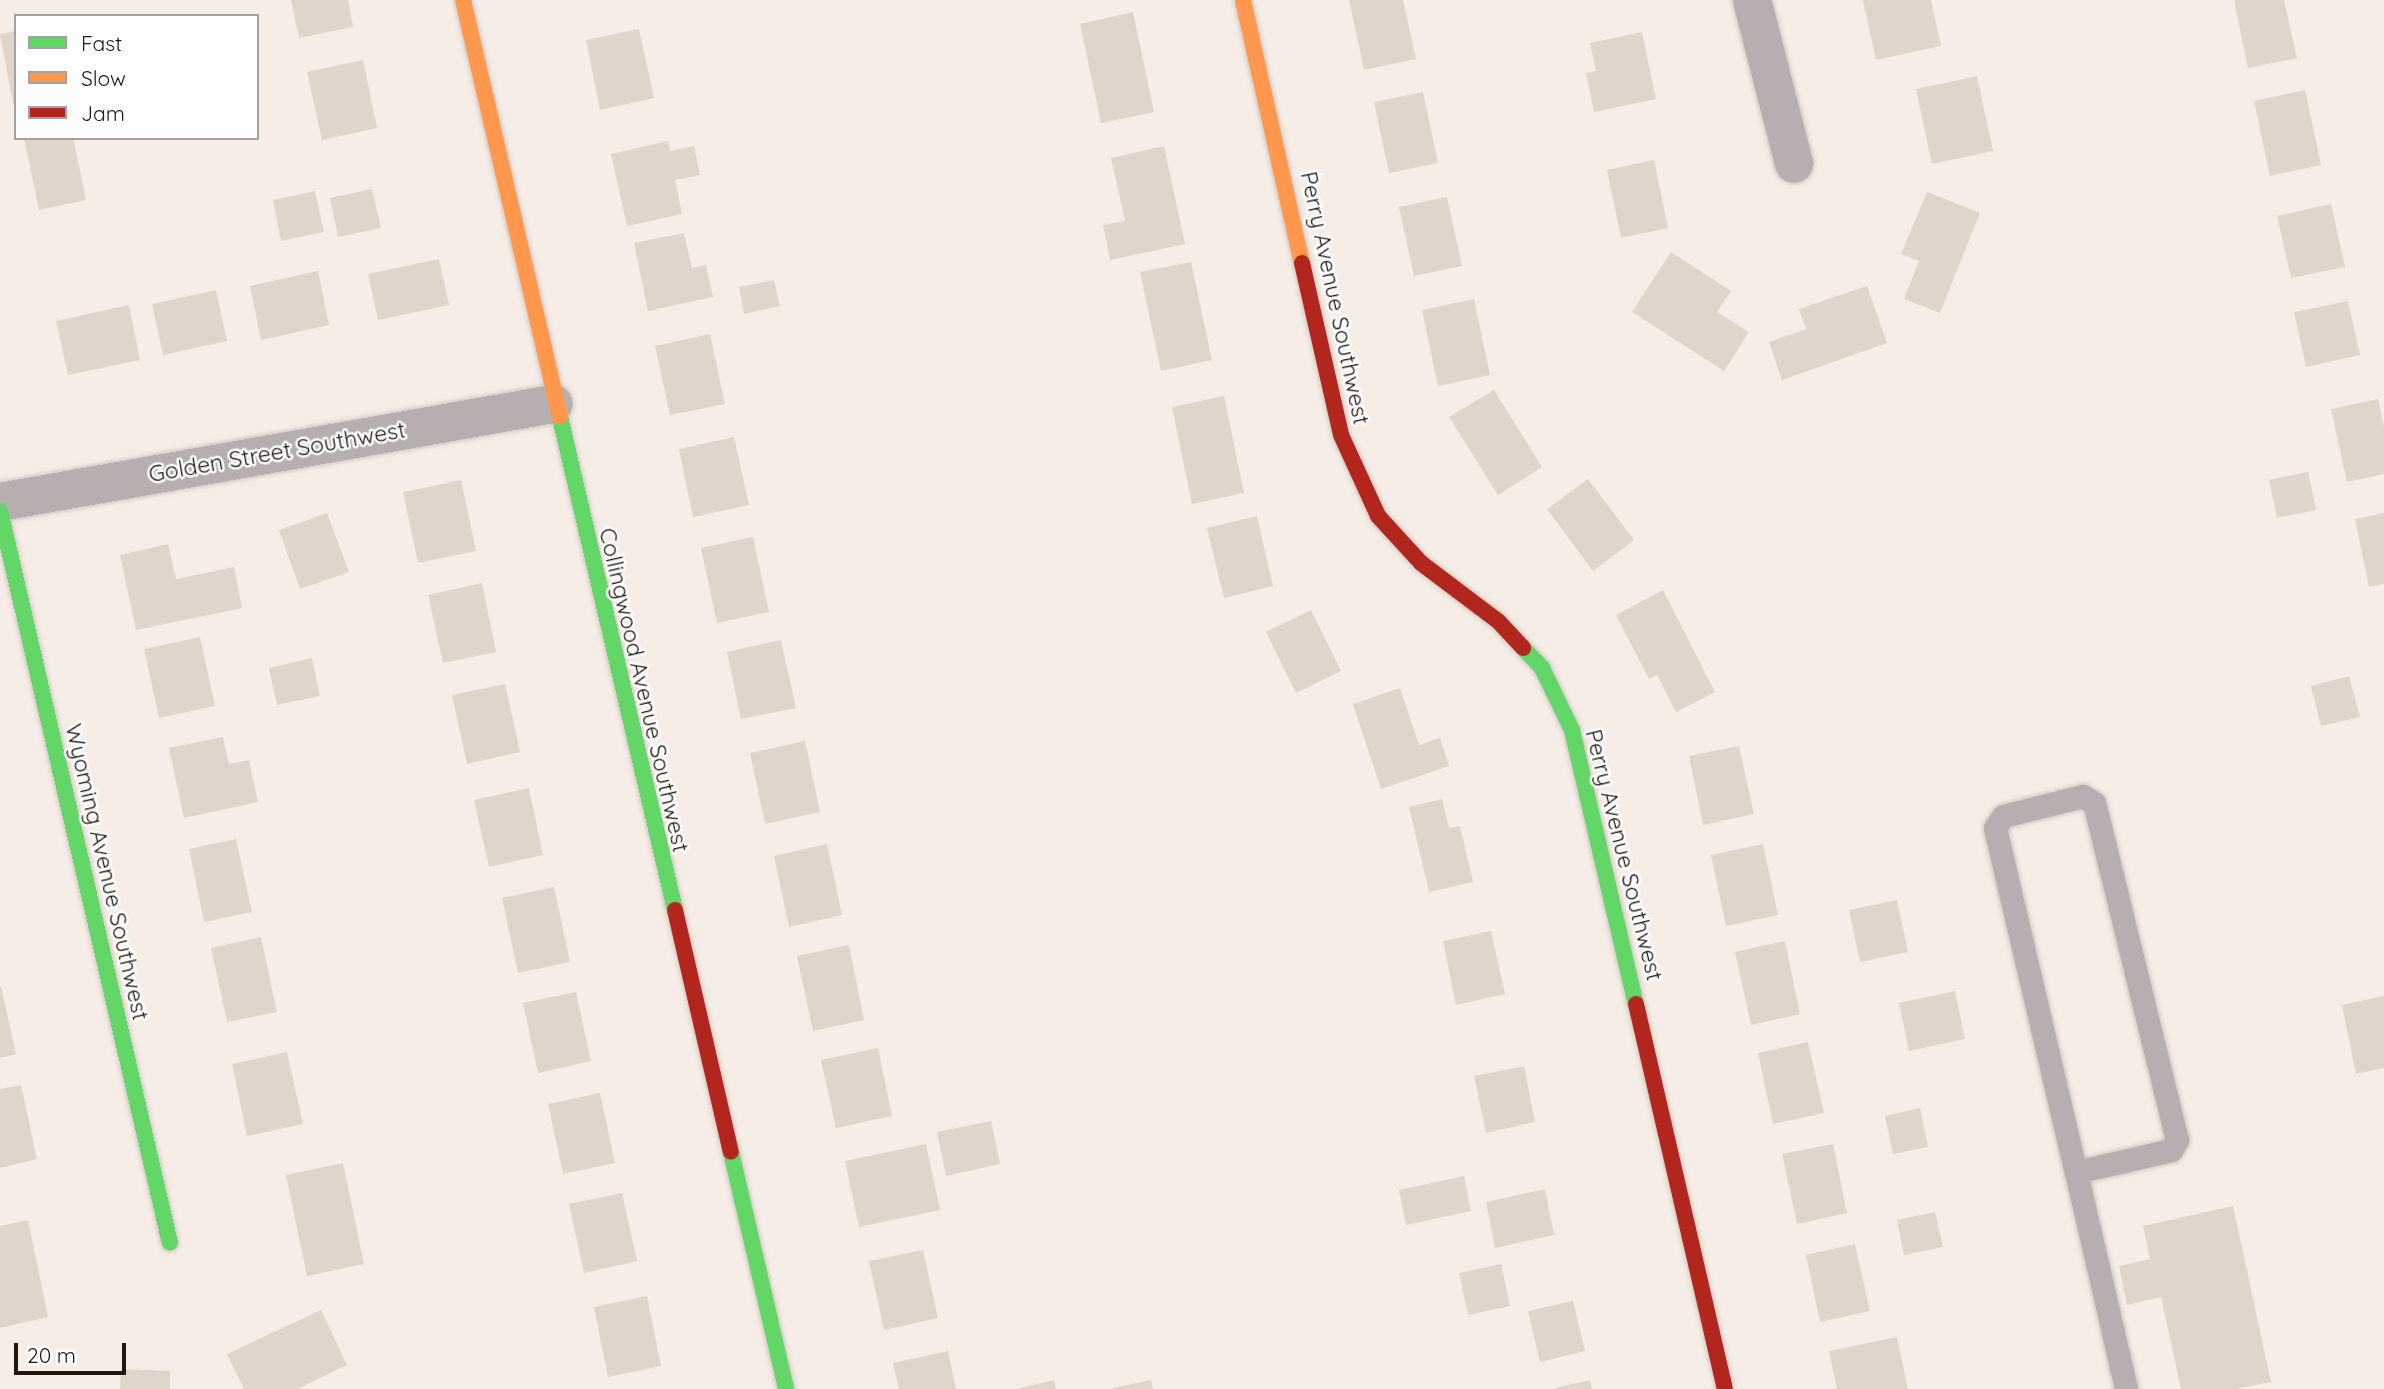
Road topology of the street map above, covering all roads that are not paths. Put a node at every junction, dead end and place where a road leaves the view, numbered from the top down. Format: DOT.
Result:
graph roads {
  1 [pos="463,0"];
  2 [pos="1242,0"];
  3 [pos="1752,0"];
  4 [pos="1794,164"];
  5 [pos="553,404"];
  6 [pos="0,502"];
  7 [pos="0,511"];
  8 [pos="2076,1172"];
  9 [pos="170,1243"];
  10 [pos="786,1389"];
  11 [pos="1725,1389"];
  12 [pos="2126,1389"];
  1 -- 5 [label="street, Collingwood Avenue Southwest"];
  2 -- 11 [label="street, Perry Avenue Southwest"];
  3 -- 4 [label="street"];
  5 -- 6 [label="street, Golden Street Southwest"];
  5 -- 10 [label="street, Collingwood Avenue Southwest"];
  7 -- 9 [label="street, Wyoming Avenue Southwest"];
  8 -- 8 [label="lane"];
  8 -- 12 [label="lane"];
}
